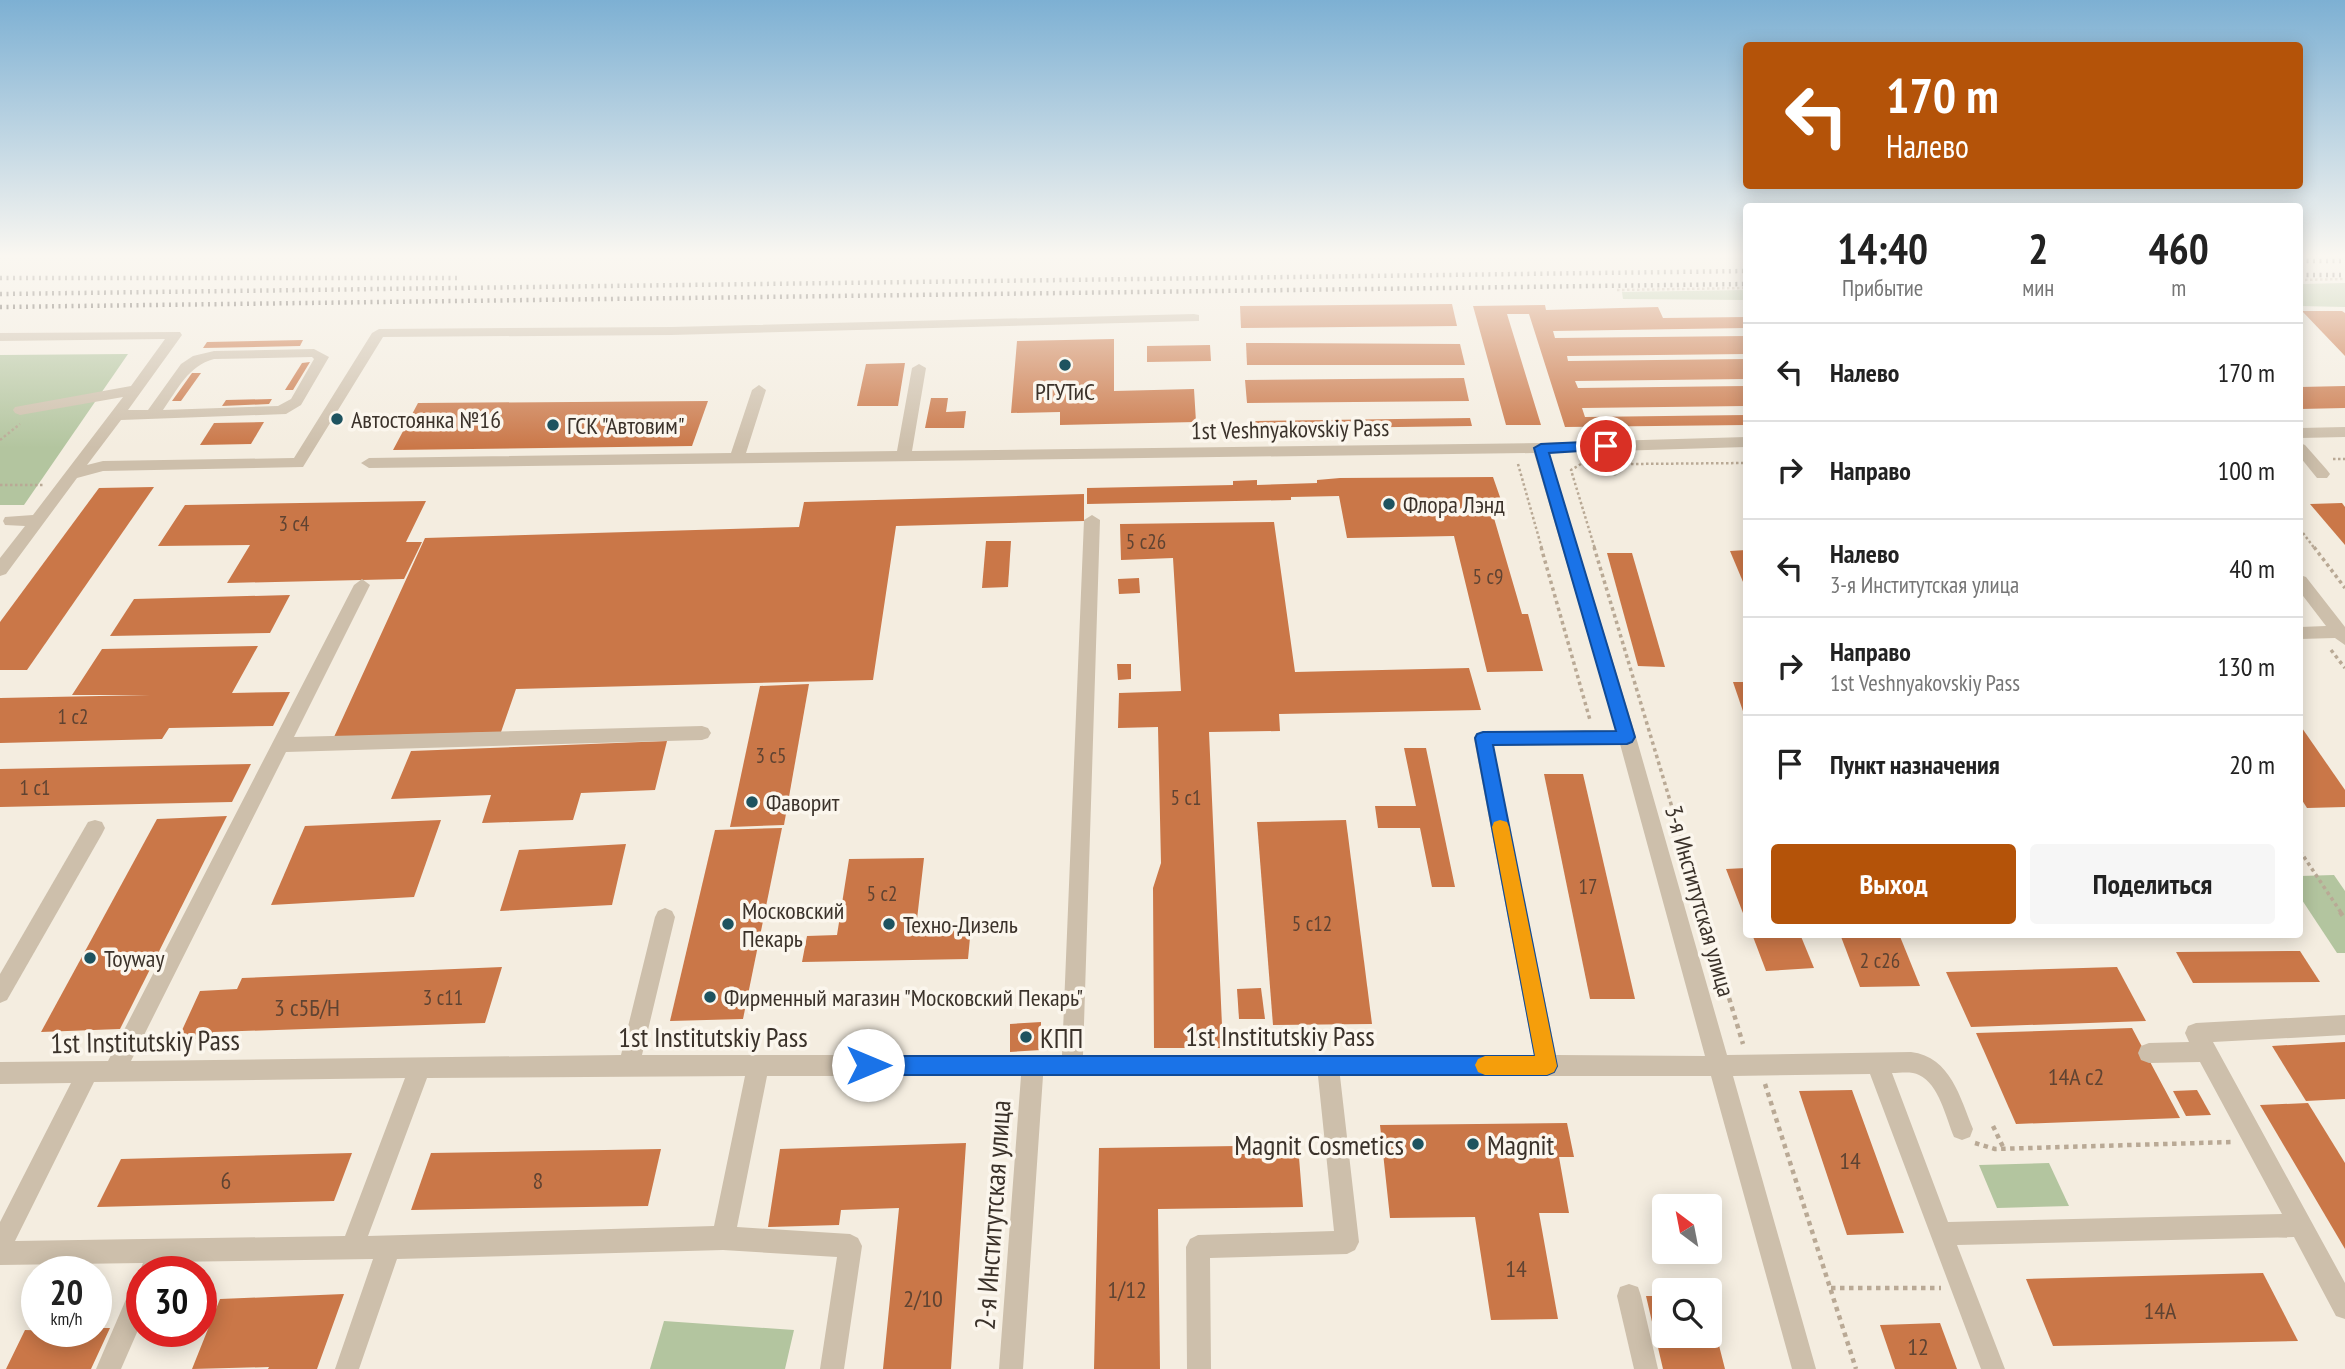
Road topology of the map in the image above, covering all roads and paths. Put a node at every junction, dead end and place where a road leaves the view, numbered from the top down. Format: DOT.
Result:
graph roads {
  1 [pos="1118,320"];
  2 [pos="0,337"];
  3 [pos="919,368"];
  4 [pos="136,390"];
  5 [pos="760,390"];
  6 [pos="20,410"];
  7 [pos="118,415"];
  8 [pos="152,415"];
  9 [pos="1558,429"];
  10 [pos="1498,430"];
  11 [pos="2345,432"];
  12 [pos="2303,433"];
  13 [pos="1743,442"];
  14 [pos="1606,446"];
  15 [pos="1562,447"];
  16 [pos="1541,448"];
  17 [pos="1508,449"];
  18 [pos="2303,452"];
  19 [pos="903,458"];
  20 [pos="736,460"];
  21 [pos="369,463"];
  22 [pos="1743,463"];
  23 [pos="1614,467"];
  24 [pos="2322,474"];
  25 [pos="67,480"];
  26 [pos="0,485"];
  27 [pos="37,520"];
  28 [pos="1092,520"];
  29 [pos="11,521"];
  30 [pos="2303,532"];
  31 [pos="0,569"];
  32 [pos="362,585"];
  33 [pos="2303,585"];
  34 [pos="2345,588"];
  35 [pos="2303,633"];
  36 [pos="2342,636"];
  37 [pos="702,733"];
  38 [pos="1595,737"];
  39 [pos="1627,737"];
  40 [pos="281,744"];
  41 [pos="95,828"];
  42 [pos="2303,856"];
  43 [pos="665,918"];
  44 [pos="2345,919"];
  45 [pos="0,993"];
  46 [pos="2345,1025"];
  47 [pos="2206,1052"];
  48 [pos="2149,1053"];
  49 [pos="1877,1063"];
  50 [pos="1072,1064"];
  51 [pos="629,1065"];
  52 [pos="1033,1065"];
  53 [pos="1328,1065"];
  54 [pos="419,1066"];
  55 [pos="758,1066"];
  56 [pos="1547,1066"];
  57 [pos="1720,1066"];
  58 [pos="1759,1066"];
  59 [pos="114,1072"];
  60 [pos="0,1073"];
  61 [pos="87,1073"];
  62 [pos="1993,1126"];
  63 [pos="1962,1129"];
  64 [pos="2255,1141"];
  65 [pos="2004,1149"];
  66 [pos="2300,1225"];
  67 [pos="1941,1234"];
  68 [pos="723,1238"];
  69 [pos="0,1247"];
  70 [pos="389,1247"];
  71 [pos="352,1248"];
  72 [pos="160,1250"];
  73 [pos="0,1253"];
  74 [pos="157,1256"];
  75 [pos="1831,1288"];
  76 [pos="1962,1289"];
  77 [pos="1629,1296"];
  78 [pos="2345,1307"];
  79 [pos="126,1328"];
  80 [pos="108,1369"];
  81 [pos="347,1369"];
  82 [pos="832,1369"];
  83 [pos="1011,1369"];
  84 [pos="1199,1369"];
  85 [pos="1646,1369"];
  86 [pos="1804,1369"];
  87 [pos="1856,1369"];
  88 [pos="1993,1369"];
  1 -- 25 [label="street"];
  2 -- 4 [label="street"];
  3 -- 19 [label="street"];
  4 -- 6 [label="street"];
  4 -- 7 [label="street"];
  5 -- 20 [label="street"];
  7 -- 8 [label="street"];
  7 -- 25 [label="street"];
  8 -- 8 [label="street"];
  9 -- 15 [label="street"];
  10 -- 17 [label="street"];
  11 -- 12 [label="street"];
  13 -- 14 [label="street, 1st Veshnyakovskiy Pass"];
  14 -- 15 [label="street, 1st Veshnyakovskiy Pass"];
  14 -- 23 [label="street"];
  15 -- 16 [label="street, 1st Veshnyakovskiy Pass"];
  16 -- 17 [label="street, 1st Veshnyakovskiy Pass"];
  16 -- 39 [label="street, 3-я Институтская улица"];
  17 -- 19 [label="street, 1st Veshnyakovskiy Pass"];
  17 -- 38 [label="path"];
  18 -- 24 [label="street"];
  19 -- 20 [label="street, 1st Veshnyakovskiy Pass"];
  20 -- 21 [label="street, 1st Veshnyakovskiy Pass"];
  22 -- 23 [label="path"];
  23 -- 58 [label="path"];
  25 -- 26 [label="path"];
  25 -- 27 [label="street"];
  27 -- 29 [label="street"];
  27 -- 31 [label="street"];
  28 -- 50 [label="street"];
  30 -- 34 [label="path"];
  32 -- 40 [label="street"];
  33 -- 36 [label="street"];
  35 -- 36 [label="street"];
  37 -- 40 [label="street"];
  38 -- 39 [label="street"];
  38 -- 56 [label="street"];
  39 -- 57 [label="street, 3-я Институтская улица"];
  40 -- 59 [label="street"];
  41 -- 45 [label="street"];
  42 -- 44 [label="path"];
  43 -- 51 [label="street"];
  46 -- 47 [label="street"];
  47 -- 48 [label="street"];
  47 -- 64 [label="street"];
  49 -- 58 [label="street, 1st Institutskiy Pass"];
  49 -- 63 [label="street, 1st Institutskiy Pass"];
  49 -- 67 [label="street"];
  50 -- 52 [label="street, 1st Institutskiy Pass"];
  50 -- 53 [label="street, 1st Institutskiy Pass"];
  51 -- 54 [label="street, 1st Institutskiy Pass"];
  51 -- 55 [label="street, 1st Institutskiy Pass"];
  52 -- 55 [label="street, 1st Institutskiy Pass"];
  52 -- 83 [label="street, 2-я Институтская улица"];
  53 -- 56 [label="street, 1st Institutskiy Pass"];
  53 -- 84 [label="street"];
  54 -- 59 [label="street, 1st Institutskiy Pass"];
  54 -- 71 [label="street"];
  55 -- 68 [label="street"];
  56 -- 57 [label="street, 1st Institutskiy Pass"];
  57 -- 58 [label="street, 1st Institutskiy Pass"];
  57 -- 86 [label="street, 3-я Институтская улица"];
  58 -- 75 [label="path"];
  59 -- 61 [label="street, 1st Institutskiy Pass"];
  60 -- 61 [label="street, 1st Institutskiy Pass"];
  61 -- 69 [label="street"];
  62 -- 65 [label="path"];
  63 -- 65 [label="path"];
  64 -- 65 [label="path"];
  64 -- 66 [label="street"];
  66 -- 67 [label="street"];
  66 -- 78 [label="street"];
  67 -- 76 [label="street"];
  68 -- 70 [label="street"];
  68 -- 82 [label="street"];
  70 -- 71 [label="street"];
  70 -- 81 [label="street"];
  71 -- 72 [label="street"];
  72 -- 73 [label="street"];
  72 -- 74 [label="street"];
  75 -- 76 [label="path"];
  75 -- 87 [label="path"];
  76 -- 88 [label="street"];
  77 -- 85 [label="street"];
  79 -- 80 [label="street"];
}
